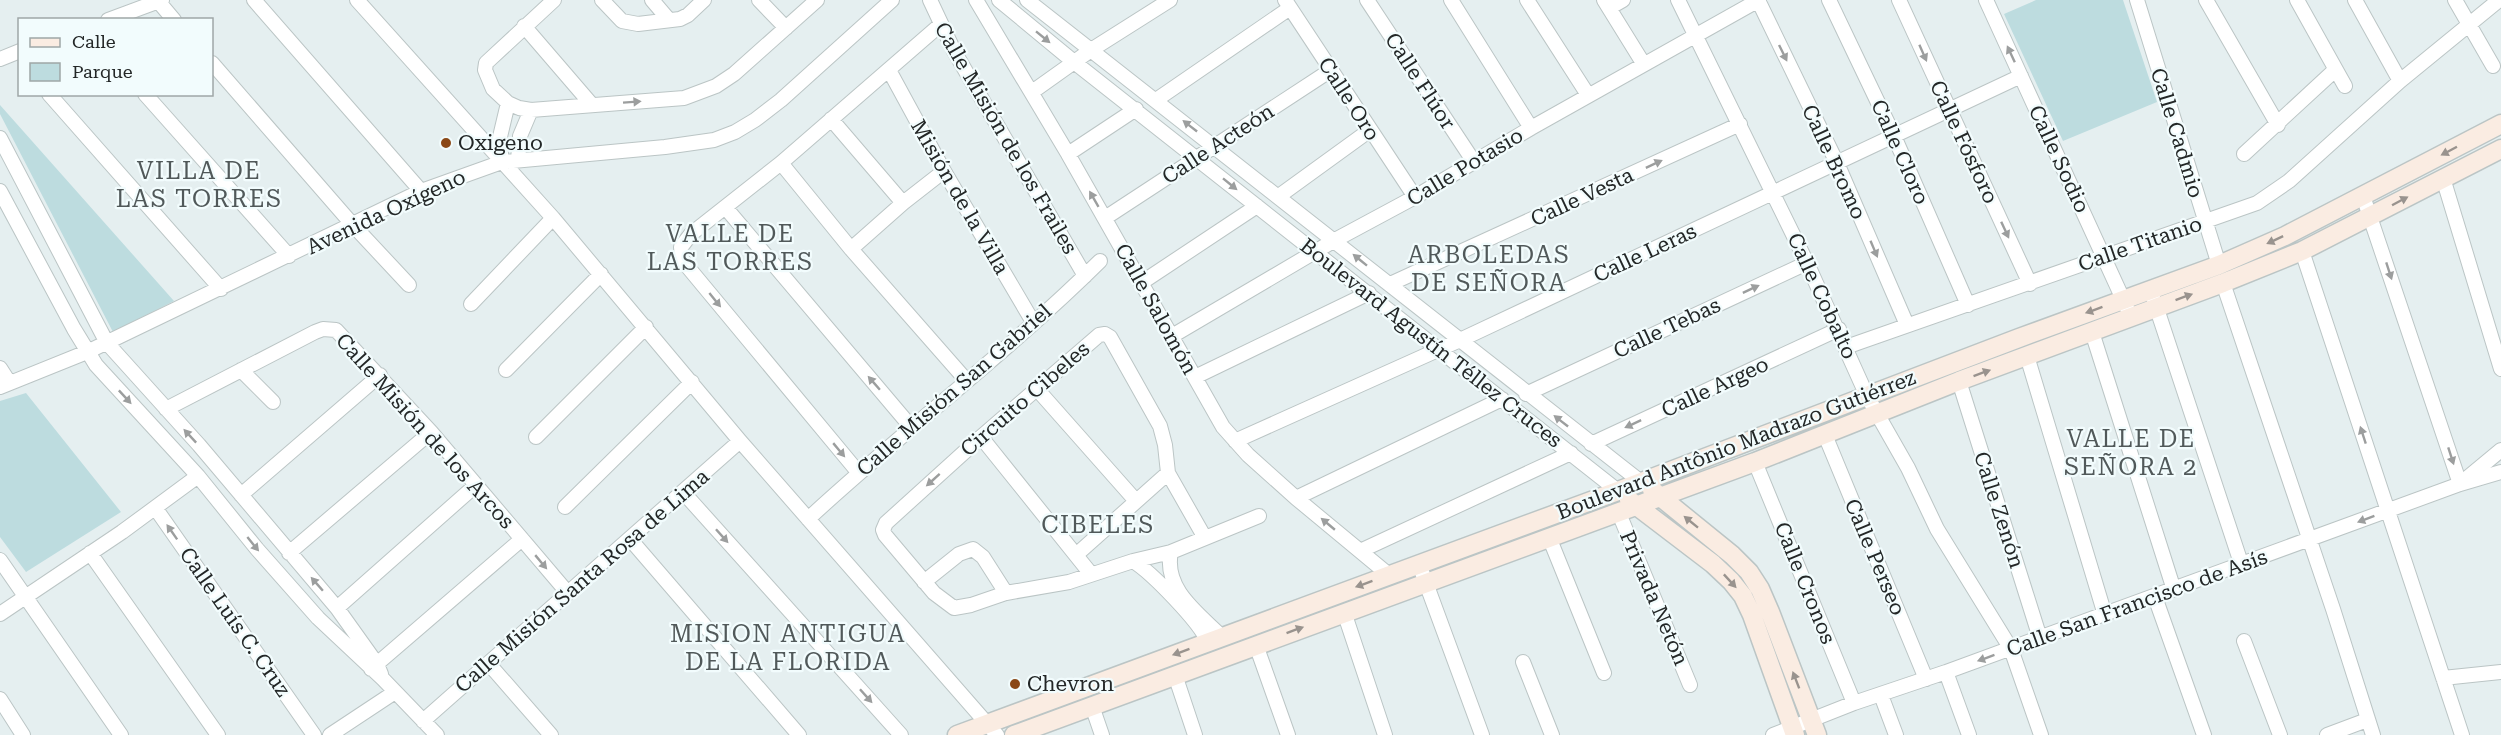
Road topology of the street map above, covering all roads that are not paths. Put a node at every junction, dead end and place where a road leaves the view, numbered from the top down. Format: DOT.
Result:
graph roads {
  1 [pos="254,0"];
  2 [pos="357,0"];
  3 [pos="554,0"];
  4 [pos="602,0"];
  5 [pos="652,0"];
  6 [pos="704,0"];
  7 [pos="759,0"];
  8 [pos="817,0"];
  9 [pos="892,0"];
  10 [pos="930,0"];
  11 [pos="976,0"];
  12 [pos="999,0"];
  13 [pos="1170,0"];
  14 [pos="1367,0"];
  15 [pos="1451,0"];
  16 [pos="1527,0"];
  17 [pos="1623,0"];
  18 [pos="1678,0"];
  19 [pos="1758,0"];
  20 [pos="1829,0"];
  21 [pos="1899,0"];
  22 [pos="1986,0"];
  23 [pos="2137,0"];
  24 [pos="2206,0"];
  25 [pos="2297,0"];
  26 [pos="2355,0"];
  27 [pos="2456,0"];
  28 [pos="2499,0"];
  29 [pos="160,1"];
  30 [pos="1034,2"];
  31 [pos="1288,4"];
  32 [pos="1607,4"];
  33 [pos="113,18"];
  34 [pos="173,18"];
  35 [pos="669,20"];
  36 [pos="2469,24"];
  37 [pos="940,25"];
  38 [pos="524,26"];
  39 [pos="786,28"];
  40 [pos="1696,33"];
  41 [pos="1091,50"];
  42 [pos="1074,62"];
  43 [pos="1643,63"];
  44 [pos="213,64"];
  45 [pos="2493,66"];
  46 [pos="889,70"];
  47 [pos="1331,70"];
  48 [pos="2336,70"];
  49 [pos="2021,76"];
  50 [pos="2400,81"];
  51 [pos="2345,86"];
  52 [pos="1032,92"];
  53 [pos="1588,95"];
  54 [pos="51,96"];
  55 [pos="147,96"];
  56 [pos="1156,100"];
  57 [pos="508,103"];
  58 [pos="592,105"];
  59 [pos="1136,109"];
  60 [pos="531,110"];
  61 [pos="1949,110"];
  62 [pos="831,119"];
  63 [pos="1740,124"];
  64 [pos="2278,124"];
  65 [pos="2501,124"];
  66 [pos="1531,128"];
  67 [pos="1370,130"];
  68 [pos="1894,136"];
  69 [pos="0,138"];
  70 [pos="1215,146"];
  71 [pos="2501,149"];
  72 [pos="1068,154"];
  73 [pos="2244,154"];
  74 [pos="1197,157"];
  75 [pos="518,160"];
  76 [pos="502,162"];
  77 [pos="1474,162"];
  78 [pos="781,163"];
  79 [pos="1837,163"];
  80 [pos="944,171"];
  81 [pos="2443,178"];
  82 [pos="0,191"];
  83 [pos="421,191"];
  84 [pos="1773,193"];
  85 [pos="1279,196"];
  86 [pos="2363,196"];
  87 [pos="1415,197"];
  88 [pos="31,198"];
  89 [pos="903,203"];
  90 [pos="1257,206"];
  91 [pos="725,207"];
  92 [pos="9,209"];
  93 [pos="2371,216"];
  94 [pos="553,218"];
  95 [pos="1105,218"];
  96 [pos="2205,222"];
  97 [pos="352,224"];
  98 [pos="1335,240"];
  99 [pos="851,249"];
  100 [pos="2302,251"];
  101 [pos="1316,252"];
  102 [pos="289,256"];
  103 [pos="2104,256"];
  104 [pos="1100,261"];
  105 [pos="1807,263"];
  106 [pos="600,273"];
  107 [pos="2221,274"];
  108 [pos="1085,276"];
  109 [pos="1141,283"];
  110 [pos="1390,284"];
  111 [pos="2030,284"];
  112 [pos="409,285"];
  113 [pos="221,289"];
  114 [pos="2151,289"];
  115 [pos="1369,293"];
  116 [pos="2124,299"];
  117 [pos="471,304"];
  118 [pos="1968,305"];
  119 [pos="2157,307"];
  120 [pos="2130,318"];
  121 [pos="1033,322"];
  122 [pos="1907,325"];
  123 [pos="646,327"];
  124 [pos="1839,329"];
  125 [pos="2092,332"];
  126 [pos="1172,336"];
  127 [pos="1460,340"];
  128 [pos="107,343"];
  129 [pos="1846,347"];
  130 [pos="1438,348"];
  131 [pos="87,352"];
  132 [pos="2027,356"];
  133 [pos="0,368"];
  134 [pos="241,369"];
  135 [pos="2501,369"];
  136 [pos="506,370"];
  137 [pos="380,375"];
  138 [pos="1195,377"];
  139 [pos="966,380"];
  140 [pos="1959,381"];
  141 [pos="692,382"];
  142 [pos="5,384"];
  143 [pos="1036,388"];
  144 [pos="1526,394"];
  145 [pos="1867,396"];
  146 [pos="1502,399"];
  147 [pos="273,402"];
  148 [pos="166,409"];
  149 [pos="1878,413"];
  150 [pos="912,428"];
  151 [pos="431,432"];
  152 [pos="1824,435"];
  153 [pos="981,436"];
  154 [pos="536,437"];
  155 [pos="740,441"];
  156 [pos="1235,441"];
  157 [pos="1590,444"];
  158 [pos="2501,450"];
  159 [pos="1571,453"];
  160 [pos="1755,462"];
  161 [pos="858,472"];
  162 [pos="2501,472"];
  163 [pos="1168,473"];
  164 [pos="198,476"];
  165 [pos="1641,482"];
  166 [pos="2460,484"];
  167 [pos="476,485"];
  168 [pos="1618,491"];
  169 [pos="683,492"];
  170 [pos="241,495"];
  171 [pos="1659,496"];
  172 [pos="1296,498"];
  173 [pos="1136,501"];
  174 [pos="565,507"];
  175 [pos="1627,508"];
  176 [pos="156,509"];
  177 [pos="2388,511"];
  178 [pos="1259,516"];
  179 [pos="808,519"];
  180 [pos="1549,537"];
  181 [pos="630,538"];
  182 [pos="1205,538"];
  183 [pos="522,539"];
  184 [pos="2309,540"];
  185 [pos="1360,551"];
  186 [pos="1171,552"];
  187 [pos="90,553"];
  188 [pos="290,553"];
  189 [pos="1076,555"];
  190 [pos="0,560"];
  191 [pos="1132,561"];
  192 [pos="1419,564"];
  193 [pos="2242,566"];
  194 [pos="1091,574"];
  195 [pos="1389,575"];
  196 [pos="924,582"];
  197 [pos="1426,582"];
  198 [pos="2174,590"];
  199 [pos="567,592"];
  200 [pos="1006,593"];
  201 [pos="26,596"];
  202 [pos="2155,597"];
  203 [pos="338,608"];
  204 [pos="1344,612"];
  205 [pos="0,614"];
  206 [pos="2105,615"];
  207 [pos="2040,638"];
  208 [pos="1215,639"];
  209 [pos="2244,641"];
  210 [pos="1256,645"];
  211 [pos="2011,649"];
  212 [pos="1523,662"];
  213 [pos="489,664"];
  214 [pos="374,667"];
  215 [pos="1946,672"];
  216 [pos="2501,672"];
  217 [pos="1604,673"];
  218 [pos="1175,675"];
  219 [pos="2443,678"];
  220 [pos="1926,679"];
  221 [pos="1690,685"];
  222 [pos="395,692"];
  223 [pos="1881,695"];
  224 [pos="0,699"];
  225 [pos="1854,703"];
  226 [pos="1092,706"];
  227 [pos="2367,720"];
  228 [pos="423,721"];
  229 [pos="1814,727"];
  230 [pos="993,729"];
  231 [pos="1793,731"];
  232 [pos="23,735"];
  233 [pos="121,735"];
  234 [pos="218,735"];
  235 [pos="314,735"];
  236 [pos="330,735"];
  237 [pos="437,735"];
  238 [pos="551,735"];
  239 [pos="799,735"];
  240 [pos="901,735"];
  241 [pos="957,735"];
  242 [pos="1014,735"];
  243 [pos="1102,735"];
  244 [pos="1195,735"];
  245 [pos="1288,735"];
  246 [pos="1385,735"];
  247 [pos="1482,735"];
  248 [pos="1552,735"];
  249 [pos="1773,735"];
  250 [pos="1896,735"];
  251 [pos="1969,735"];
  252 [pos="2041,735"];
  253 [pos="2204,735"];
  254 [pos="2280,735"];
  255 [pos="2327,735"];
  256 [pos="2373,735"];
  257 [pos="2462,735"];
  1 -- 83 [label="street"];
  2 -- 76 [label="street"];
  3 -- 38 [label="street"];
  4 -- 35 [label="street"];
  5 -- 35 [label="street"];
  6 -- 35 [label="street"];
  7 -- 39 [label="street"];
  8 -- 39 [label="street"];
  9 -- 75 [label="street, Avenida Oxígeno"];
  10 -- 37 [label="street, Calle Misión de los Frailes"];
  11 -- 52 [label="street, Calle Salomón"];
  12 -- 42 [label="street, Boulevard Agustín Téllez Cruces, one-way"];
  13 -- 41 [label="street"];
  14 -- 77 [label="street, Calle Flúor"];
  15 -- 66 [label="street"];
  16 -- 53 [label="street"];
  17 -- 32 [label="street"];
  18 -- 40 [label="street, Calle Cobalto"];
  19 -- 40 [label="street, Calle Potasio"];
  19 -- 79 [label="street, Calle Bromo, one-way"];
  20 -- 68 [label="street, Calle Cloro"];
  21 -- 61 [label="street, Calle Fósforo, one-way"];
  49 -- 22 [label="street, Calle Sodio, one-way"];
  23 -- 96 [label="street, Calle Cadmio"];
  24 -- 64 [label="street"];
  25 -- 48 [label="street"];
  26 -- 50 [label="street"];
  27 -- 36 [label="street"];
  28 -- 36 [label="street, Calle Titanio"];
  29 -- 33 [label="street"];
  29 -- 34 [label="street"];
  30 -- 41 [label="street, Boulevard Agustín Téllez Cruces"];
  31 -- 47 [label="street, Calle Oro"];
  31 -- 56 [label="street"];
  32 -- 43 [label="street"];
  36 -- 45 [label="street"];
  36 -- 50 [label="street, Calle Titanio"];
  37 -- 46 [label="street"];
  37 -- 108 [label="street, Calle Misión de los Frailes"];
  38 -- 57 [label="street"];
  38 -- 58 [label="street"];
  58 -- 39 [label="street, one-way"];
  40 -- 43 [label="street, Calle Potasio"];
  40 -- 63 [label="street, Calle Cobalto"];
  41 -- 42 [label="street"];
  41 -- 56 [label="street, Boulevard Agustín Téllez Cruces"];
  42 -- 52 [label="street"];
  42 -- 59 [label="street, Boulevard Agustín Téllez Cruces"];
  43 -- 53 [label="street, Calle Potasio"];
  44 -- 97 [label="street"];
  46 -- 62 [label="street"];
  46 -- 80 [label="street, Misión de la Villa"];
  47 -- 67 [label="street, Calle Oro"];
  47 -- 70 [label="street, Calle Acteón"];
  48 -- 51 [label="street"];
  48 -- 64 [label="street"];
  49 -- 61 [label="street, Calle Leras"];
  49 -- 103 [label="street, Calle Sodio"];
  50 -- 96 [label="street, Calle Titanio"];
  52 -- 72 [label="street, Calle Salomón"];
  53 -- 66 [label="street, Calle Potasio"];
  54 -- 113 [label="street"];
  55 -- 102 [label="street"];
  70 -- 56 [label="street, Boulevard Agustín Téllez Cruces, one-way"];
  57 -- 60 [label="street"];
  57 -- 76 [label="street"];
  58 -- 60 [label="street"];
  59 -- 72 [label="street"];
  59 -- 74 [label="street, Boulevard Agustín Téllez Cruces"];
  60 -- 75 [label="street"];
  61 -- 68 [label="street, Calle Leras"];
  61 -- 111 [label="street, Calle Fósforo, one-way"];
  62 -- 78 [label="street"];
  62 -- 89 [label="street"];
  63 -- 84 [label="street, Calle Cobalto"];
  110 -- 63 [label="street, Calle Vesta, one-way"];
  64 -- 73 [label="street"];
  65 -- 86 [label="street, Boulevard Antônio Madrazo Gutiérrez, one-way"];
  66 -- 77 [label="street, Calle Potasio"];
  67 -- 85 [label="street"];
  67 -- 87 [label="street, Calle Oro"];
  68 -- 79 [label="street, Calle Leras"];
  68 -- 118 [label="street, Calle Cloro"];
  69 -- 88 [label="street"];
  70 -- 74 [label="street, Calle Acteón"];
  70 -- 85 [label="street, Boulevard Agustín Téllez Cruces"];
  71 -- 81 [label="street, Boulevard Antônio Madrazo Gutiérrez"];
  95 -- 72 [label="street, Calle Salomón, one-way"];
  74 -- 90 [label="street, Boulevard Agustín Téllez Cruces, one-way"];
  74 -- 95 [label="street, Calle Acteón"];
  75 -- 76 [label="street, Avenida Oxígeno"];
  76 -- 83 [label="street, Avenida Oxígeno"];
  76 -- 94 [label="street"];
  77 -- 87 [label="street, Calle Potasio"];
  78 -- 91 [label="street"];
  78 -- 99 [label="street"];
  79 -- 84 [label="street, Calle Leras"];
  79 -- 122 [label="street, Calle Bromo, one-way"];
  80 -- 89 [label="street"];
  80 -- 121 [label="street, Misión de la Villa"];
  93 -- 81 [label="street, Boulevard Antônio Madrazo Gutiérrez, one-way"];
  81 -- 135 [label="street"];
  82 -- 92 [label="street"];
  83 -- 97 [label="street, Avenida Oxígeno"];
  84 -- 105 [label="street, Calle Cobalto"];
  84 -- 127 [label="street, Calle Leras"];
  85 -- 98 [label="street, Boulevard Agustín Téllez Cruces"];
  86 -- 93 [label="street"];
  86 -- 107 [label="street, Boulevard Antônio Madrazo Gutiérrez, one-way"];
  87 -- 98 [label="street, Calle Potasio"];
  88 -- 92 [label="street"];
  88 -- 128 [label="street"];
  89 -- 99 [label="street"];
  90 -- 101 [label="street, Boulevard Agustín Téllez Cruces"];
  90 -- 109 [label="street"];
  150 -- 91 [label="street, one-way"];
  91 -- 161 [label="street, one-way"];
  92 -- 131 [label="street"];
  93 -- 100 [label="street, Boulevard Antônio Madrazo Gutiérrez"];
  93 -- 166 [label="street, one-way"];
  94 -- 106 [label="street"];
  94 -- 117 [label="street"];
  95 -- 109 [label="street, Calle Salomón"];
  96 -- 103 [label="street, Calle Titanio"];
  96 -- 107 [label="street, Calle Cadmio"];
  97 -- 102 [label="street, Avenida Oxígeno"];
  97 -- 112 [label="street"];
  98 -- 101 [label="street, Calle Potasio"];
  110 -- 98 [label="street, Boulevard Agustín Téllez Cruces, one-way"];
  99 -- 139 [label="street"];
  100 -- 107 [label="street, Boulevard Antônio Madrazo Gutiérrez"];
  177 -- 100 [label="street, one-way"];
  101 -- 115 [label="street, Boulevard Agustín Téllez Cruces"];
  101 -- 126 [label="street, Calle Potasio"];
  102 -- 113 [label="street, Avenida Oxígeno"];
  103 -- 111 [label="street, Calle Titanio"];
  103 -- 116 [label="street, Calle Sodio"];
  104 -- 108 [label="street, Calle Misión San Gabriel"];
  105 -- 124 [label="street, Calle Cobalto"];
  144 -- 105 [label="street, Calle Tebas, one-way"];
  106 -- 123 [label="street"];
  106 -- 136 [label="street"];
  107 -- 114 [label="street, Boulevard Antônio Madrazo Gutiérrez"];
  119 -- 107 [label="street, Boulevard Antônio Madrazo Gutiérrez, one-way"];
  107 -- 184 [label="street, Calle Cadmio"];
  108 -- 121 [label="street, Calle Misión San Gabriel"];
  109 -- 126 [label="street, Calle Salomón"];
  110 -- 127 [label="street, Boulevard Agustín Téllez Cruces"];
  111 -- 118 [label="street, Calle Titanio"];
  113 -- 128 [label="street, Avenida Oxígeno"];
  114 -- 116 [label="street, Boulevard Antônio Madrazo Gutiérrez"];
  114 -- 119 [label="street"];
  115 -- 130 [label="street, Boulevard Agustín Téllez Cruces"];
  115 -- 138 [label="street"];
  116 -- 120 [label="street, Calle Sodio"];
  116 -- 145 [label="street, Boulevard Antônio Madrazo Gutiérrez, one-way"];
  118 -- 122 [label="street, Calle Titanio"];
  119 -- 120 [label="street, Boulevard Antônio Madrazo Gutiérrez"];
  119 -- 193 [label="street"];
  120 -- 125 [label="street, Boulevard Antônio Madrazo Gutiérrez"];
  121 -- 139 [label="street, Calle Misión San Gabriel"];
  122 -- 129 [label="street, Calle Titanio"];
  123 -- 141 [label="street"];
  123 -- 154 [label="street"];
  124 -- 129 [label="street, Calle Cobalto"];
  124 -- 157 [label="street, Calle Argeo, one-way"];
  125 -- 132 [label="street, Boulevard Antônio Madrazo Gutiérrez"];
  125 -- 198 [label="street"];
  126 -- 138 [label="street, Calle Salomón"];
  127 -- 130 [label="street, Calle Leras"];
  127 -- 144 [label="street, Boulevard Agustín Téllez Cruces"];
  128 -- 131 [label="street, Avenida Oxígeno"];
  128 -- 148 [label="street"];
  129 -- 145 [label="street, Calle Cobalto"];
  130 -- 146 [label="street, Boulevard Agustín Téllez Cruces"];
  130 -- 156 [label="street, Calle Leras"];
  131 -- 142 [label="street, Avenida Oxígeno"];
  131 -- 164 [label="street, one-way"];
  140 -- 132 [label="street, Boulevard Antônio Madrazo Gutiérrez, one-way"];
  132 -- 206 [label="street"];
  133 -- 142 [label="street"];
  134 -- 137 [label="street, Calle Misión de los Arcos"];
  134 -- 147 [label="street"];
  134 -- 148 [label="street, Calle Misión de los Arcos"];
  137 -- 151 [label="street, Calle Misión de los Arcos"];
  137 -- 170 [label="street"];
  138 -- 156 [label="street, Calle Salomón"];
  139 -- 150 [label="street, Calle Misión San Gabriel"];
  140 -- 149 [label="street, Boulevard Antônio Madrazo Gutiérrez"];
  140 -- 207 [label="street, Calle Zenón"];
  141 -- 155 [label="street"];
  141 -- 174 [label="street"];
  143 -- 153 [label="street, Circuito Cibeles"];
  143 -- 163 [label="street, Circuito Cibeles"];
  143 -- 173 [label="street"];
  157 -- 144 [label="street, Boulevard Agustín Téllez Cruces, one-way"];
  145 -- 149 [label="street, Calle Cobalto"];
  145 -- 165 [label="street, Boulevard Antônio Madrazo Gutiérrez"];
  146 -- 159 [label="street, Boulevard Agustín Téllez Cruces"];
  146 -- 172 [label="street"];
  170 -- 148 [label="street, one-way"];
  149 -- 152 [label="street, Boulevard Antônio Madrazo Gutiérrez"];
  149 -- 211 [label="street, Calle Cobalto"];
  150 -- 161 [label="street, Calle Misión San Gabriel"];
  151 -- 167 [label="street, Calle Misión de los Arcos"];
  151 -- 188 [label="street"];
  152 -- 160 [label="street, Boulevard Antônio Madrazo Gutiérrez"];
  152 -- 220 [label="street, Calle Perseo"];
  153 -- 189 [label="street"];
  153 -- 196 [label="street, Circuito Cibeles, one-way"];
  155 -- 169 [label="street, Calle Misión Santa Rosa de Lima"];
  155 -- 179 [label="street"];
  156 -- 172 [label="street, Calle Salomón"];
  157 -- 165 [label="street, Boulevard Agustín Téllez Cruces"];
  158 -- 166 [label="street"];
  159 -- 168 [label="street, Boulevard Agustín Téllez Cruces"];
  159 -- 185 [label="street"];
  160 -- 171 [label="street, Boulevard Antônio Madrazo Gutiérrez"];
  160 -- 225 [label="street, Calle Cronos"];
  161 -- 179 [label="street, Calle Misión San Gabriel"];
  162 -- 166 [label="street, Calle San Francisco de Asís"];
  163 -- 173 [label="street"];
  163 -- 182 [label="street, Circuito Cibeles"];
  164 -- 176 [label="street"];
  164 -- 214 [label="street, one-way"];
  165 -- 168 [label="street, Boulevard Antônio Madrazo Gutiérrez"];
  165 -- 171 [label="street, Boulevard Agustín Téllez Cruces"];
  166 -- 177 [label="street, Calle San Francisco de Asís"];
  167 -- 183 [label="street, Calle Misión de los Arcos"];
  167 -- 203 [label="street"];
  168 -- 175 [label="street, Boulevard Agustín Téllez Cruces"];
  168 -- 192 [label="street, Boulevard Antônio Madrazo Gutiérrez"];
  169 -- 181 [label="street, Calle Misión Santa Rosa de Lima"];
  169 -- 240 [label="street, one-way"];
  170 -- 188 [label="street"];
  171 -- 175 [label="street, Boulevard Antônio Madrazo Gutiérrez"];
  229 -- 171 [label="street, Boulevard Agustín Téllez Cruces, one-way"];
  185 -- 172 [label="street, Calle Salomón, one-way"];
  173 -- 189 [label="street"];
  175 -- 180 [label="street, Boulevard Antônio Madrazo Gutiérrez"];
  175 -- 221 [label="street, Privada Netón"];
  175 -- 231 [label="street, Boulevard Agustín Téllez Cruces, one-way"];
  176 -- 187 [label="street"];
  235 -- 176 [label="street, Calle Luís C. Cruz, one-way"];
  177 -- 184 [label="street, Calle San Francisco de Asís, one-way"];
  177 -- 219 [label="street"];
  178 -- 182 [label="street, Circuito Cibeles"];
  179 -- 230 [label="street"];
  180 -- 197 [label="street, Boulevard Antônio Madrazo Gutiérrez"];
  180 -- 217 [label="street"];
  181 -- 199 [label="street, Calle Misión Santa Rosa de Lima"];
  181 -- 239 [label="street"];
  182 -- 186 [label="street, Circuito Cibeles"];
  183 -- 199 [label="street, Calle Misión de los Arcos, one-way"];
  183 -- 214 [label="street"];
  184 -- 193 [label="street, Calle San Francisco de Asís"];
  184 -- 227 [label="street, Calle Cadmio"];
  185 -- 195 [label="street, Calle Salomón"];
  186 -- 191 [label="street, Circuito Cibeles"];
  186 -- 208 [label="street"];
  187 -- 201 [label="street"];
  187 -- 234 [label="street"];
  203 -- 188 [label="street, one-way"];
  189 -- 194 [label="street"];
  190 -- 201 [label="street"];
  191 -- 194 [label="street, Circuito Cibeles"];
  191 -- 208 [label="street"];
  192 -- 195 [label="street, Boulevard Antônio Madrazo Gutiérrez"];
  192 -- 197 [label="street"];
  193 -- 198 [label="street, Calle San Francisco de Asís"];
  194 -- 200 [label="street, Circuito Cibeles"];
  195 -- 208 [label="street, Boulevard Antônio Madrazo Gutiérrez, one-way"];
  196 -- 200 [label="street, Circuito Cibeles"];
  196 -- 200 [label="street"];
  197 -- 204 [label="street, Boulevard Antônio Madrazo Gutiérrez"];
  197 -- 247 [label="street"];
  198 -- 202 [label="street, Calle San Francisco de Asís"];
  199 -- 213 [label="street, Calle Misión Santa Rosa de Lima"];
  201 -- 205 [label="street"];
  201 -- 233 [label="street"];
  202 -- 206 [label="street, Calle San Francisco de Asís"];
  202 -- 253 [label="street"];
  203 -- 214 [label="street"];
  210 -- 204 [label="street, Boulevard Antônio Madrazo Gutiérrez, one-way"];
  204 -- 246 [label="street"];
  206 -- 207 [label="street, Calle San Francisco de Asís"];
  207 -- 211 [label="street, Calle San Francisco de Asís"];
  208 -- 230 [label="street, Boulevard Antônio Madrazo Gutiérrez, one-way"];
  209 -- 254 [label="street"];
  210 -- 218 [label="street, Boulevard Antônio Madrazo Gutiérrez"];
  210 -- 245 [label="street"];
  211 -- 215 [label="street, Calle San Francisco de Asís, one-way"];
  211 -- 252 [label="street, Calle Cobalto"];
  212 -- 248 [label="street"];
  213 -- 228 [label="street, Calle Misión Santa Rosa de Lima"];
  213 -- 238 [label="street"];
  214 -- 222 [label="street"];
  215 -- 220 [label="street, Calle San Francisco de Asís"];
  215 -- 251 [label="street"];
  216 -- 219 [label="street"];
  218 -- 226 [label="street, Boulevard Antônio Madrazo Gutiérrez"];
  218 -- 244 [label="street"];
  219 -- 257 [label="street"];
  220 -- 223 [label="street, Calle San Francisco de Asís"];
  222 -- 228 [label="street"];
  222 -- 236 [label="street"];
  223 -- 225 [label="street, Calle San Francisco de Asís"];
  223 -- 250 [label="street"];
  224 -- 232 [label="street"];
  225 -- 229 [label="street, Calle San Francisco de Asís"];
  226 -- 242 [label="street, Boulevard Antônio Madrazo Gutiérrez"];
  226 -- 243 [label="street"];
  227 -- 255 [label="street"];
  227 -- 256 [label="street, Calle Cadmio"];
  228 -- 237 [label="street"];
  229 -- 231 [label="street, Calle San Francisco de Asís"];
  230 -- 241 [label="street, Boulevard Antônio Madrazo Gutiérrez"];
  231 -- 249 [label="street, Calle San Francisco de Asís"];
}
